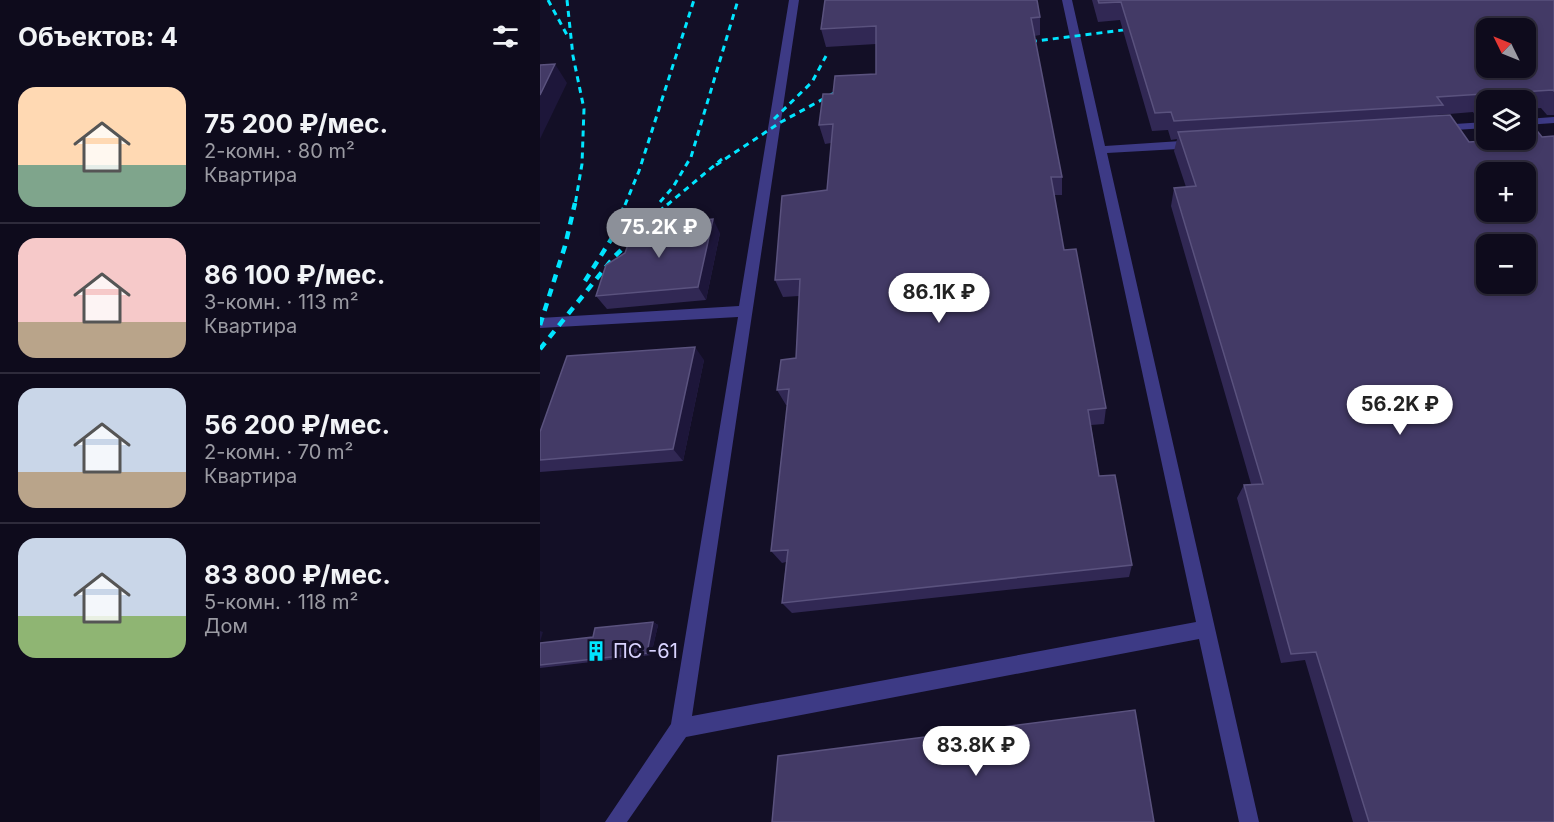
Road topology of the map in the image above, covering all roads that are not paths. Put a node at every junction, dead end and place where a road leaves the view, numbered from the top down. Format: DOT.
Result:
graph roads {
  1 [pos="794,0"];
  2 [pos="1067,0"];
  3 [pos="1554,120"];
  4 [pos="1536,121"];
  5 [pos="1476,126"];
  6 [pos="1428,129"];
  7 [pos="1206,143"];
  8 [pos="1101,150"];
  9 [pos="746,311"];
  10 [pos="540,323"];
  11 [pos="1206,629"];
  12 [pos="680,728"];
  13 [pos="615,822"];
  14 [pos="1249,822"];
  1 -- 9 [label="lane"];
  2 -- 8 [label="lane"];
  3 -- 4 [label="lane"];
  5 -- 6 [label="lane"];
  7 -- 8 [label="lane"];
  8 -- 11 [label="lane"];
  9 -- 10 [label="lane"];
  9 -- 12 [label="lane"];
  11 -- 12 [label="lane"];
  11 -- 14 [label="lane"];
  12 -- 13 [label="lane"];
}
